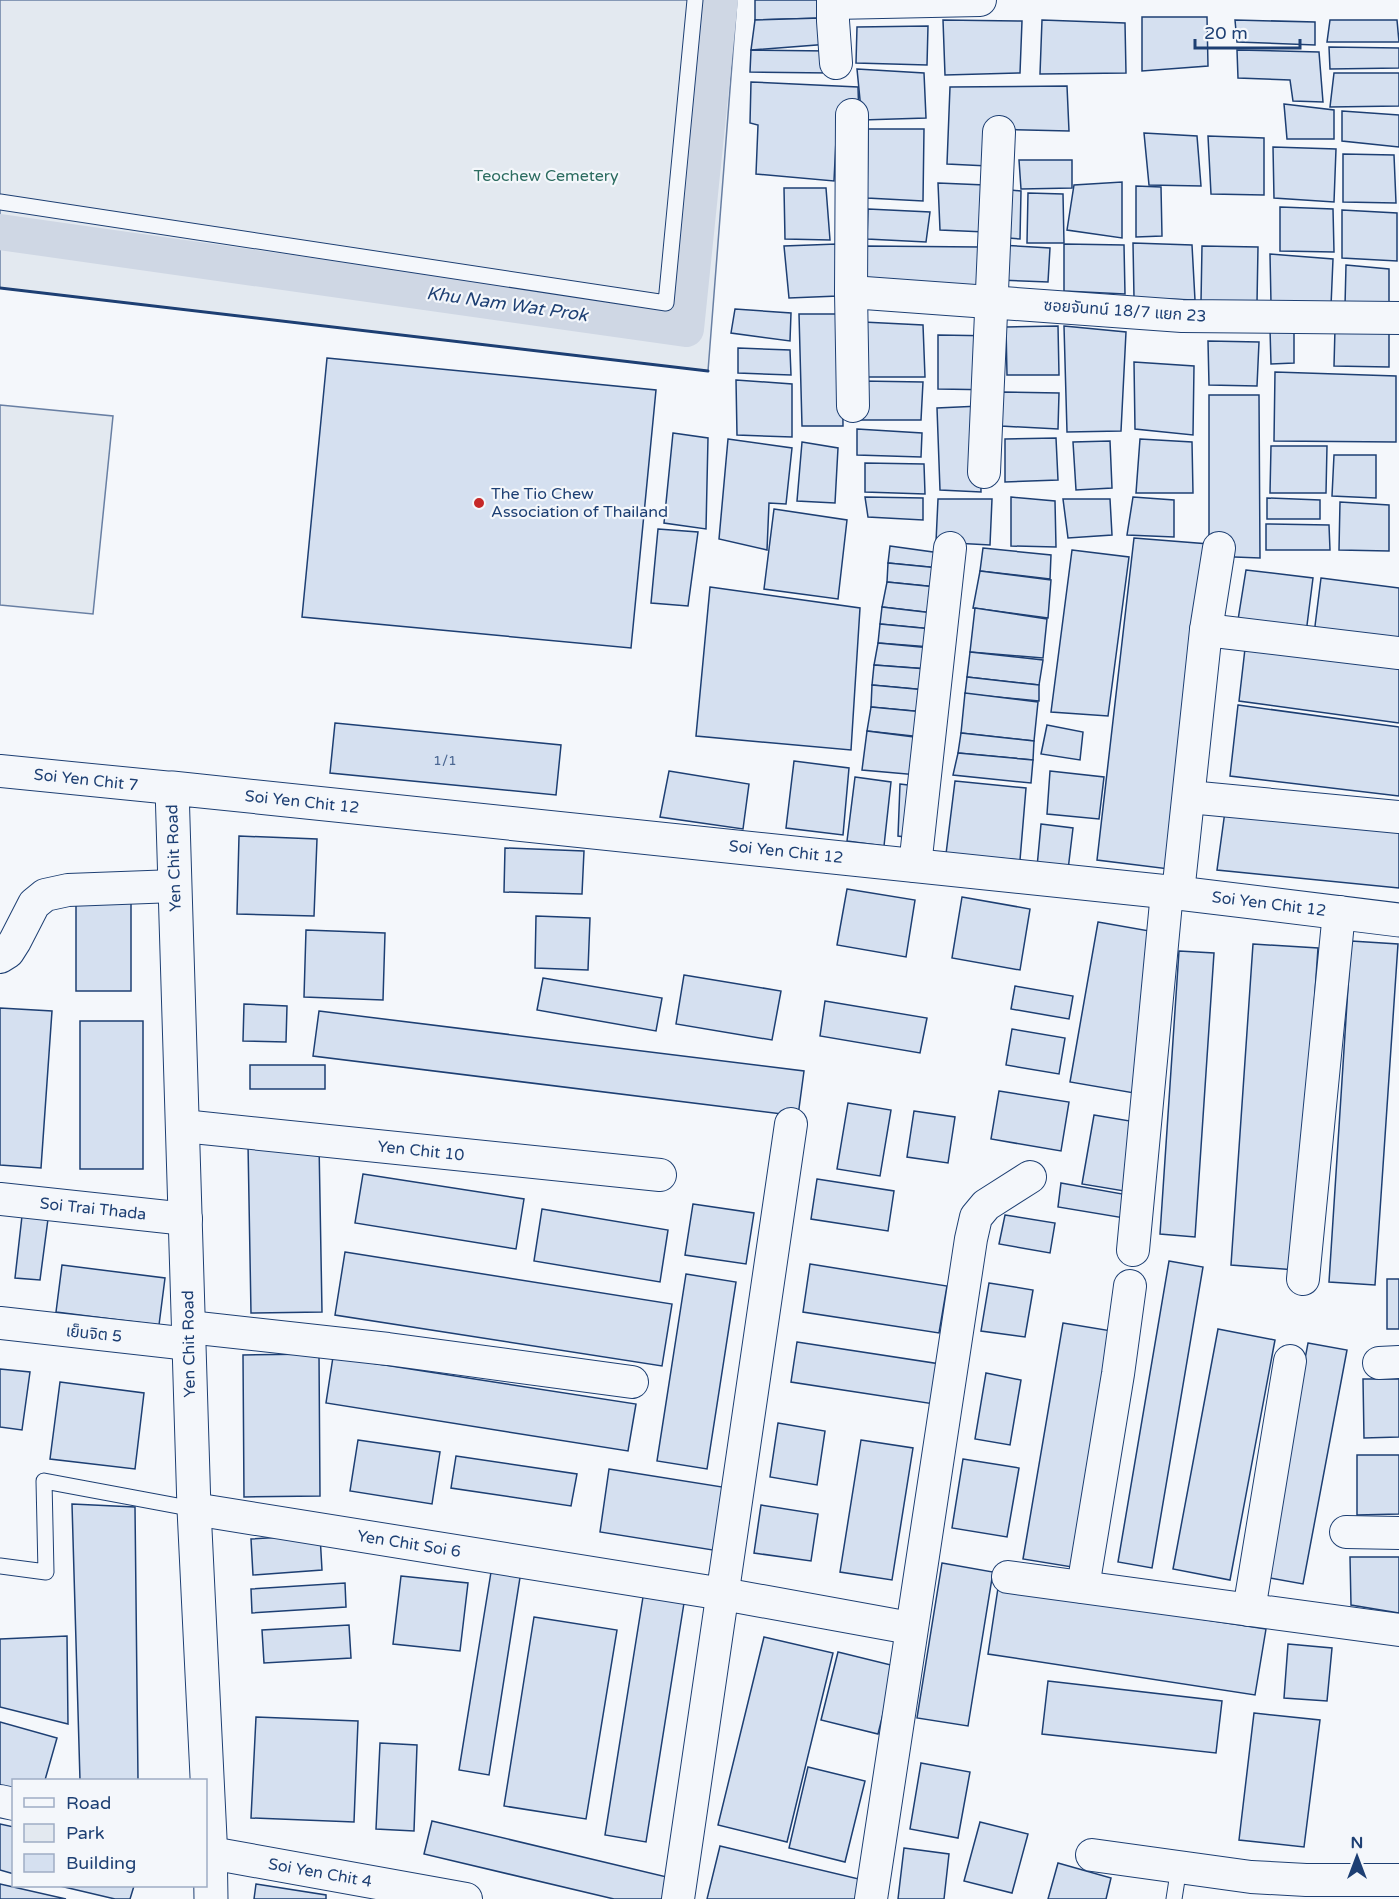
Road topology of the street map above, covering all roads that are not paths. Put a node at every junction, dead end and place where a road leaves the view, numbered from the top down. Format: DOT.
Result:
graph roads {
  1 [pos="694,0"];
  2 [pos="980,0"];
  3 [pos="833,1"];
  4 [pos="836,63"];
  5 [pos="852,115"];
  6 [pos="999,132"];
  7 [pos="0,202"];
  8 [pos="850,292"];
  9 [pos="993,302"];
  10 [pos="1399,318"];
  11 [pos="853,406"];
  12 [pos="984,472"];
  13 [pos="1219,548"];
  14 [pos="950,549"];
  15 [pos="1206,630"];
  16 [pos="1399,653"];
  17 [pos="0,771"];
  18 [pos="172,788"];
  19 [pos="1189,797"];
  20 [pos="1399,817"];
  21 [pos="915,866"];
  22 [pos="175,886"];
  23 [pos="1173,893"];
  24 [pos="1340,912"];
  25 [pos="1399,920"];
  26 [pos="0,957"];
  27 [pos="791,1124"];
  28 [pos="183,1126"];
  29 [pos="660,1175"];
  30 [pos="1030,1177"];
  31 [pos="0,1199"];
  32 [pos="186,1219"];
  33 [pos="1132,1250"];
  34 [pos="1303,1279"];
  35 [pos="1130,1286"];
  36 [pos="0,1323"];
  37 [pos="189,1336"];
  38 [pos="1290,1361"];
  39 [pos="632,1382"];
  40 [pos="194,1509"];
  41 [pos="1346,1532"];
  42 [pos="1399,1533"];
  43 [pos="0,1566"];
  44 [pos="1008,1577"];
  45 [pos="1083,1587"];
  46 [pos="723,1594"];
  47 [pos="1249,1610"];
  48 [pos="910,1628"];
  49 [pos="1399,1630"];
  50 [pos="206,1779"];
  51 [pos="207,1798"];
  52 [pos="209,1843"];
  53 [pos="1092,1855"];
  54 [pos="1179,1867"];
  55 [pos="1399,1880"];
  56 [pos="211,1899"];
  57 [pos="466,1899"];
  58 [pos="678,1899"];
  59 [pos="870,1899"];
  60 [pos="1174,1899"];
  1 -- 7 [label="lane"];
  2 -- 3 [label="street"];
  3 -- 4 [label="street"];
  5 -- 8 [label="street"];
  6 -- 9 [label="street"];
  8 -- 9 [label="street, ซอยจันทน์ 18/7 แยก 23"];
  8 -- 11 [label="street"];
  9 -- 10 [label="street, ซอยจันทน์ 18/7 แยก 23"];
  9 -- 12 [label="street"];
  13 -- 15 [label="street"];
  14 -- 21 [label="street"];
  15 -- 16 [label="street"];
  15 -- 19 [label="street"];
  17 -- 18 [label="street, Soi Yen Chit 7"];
  18 -- 21 [label="street, Soi Yen Chit 12"];
  18 -- 22 [label="street, Yen Chit Road"];
  19 -- 20 [label="street"];
  19 -- 23 [label="street"];
  21 -- 23 [label="street, Soi Yen Chit 12"];
  22 -- 26 [label="street"];
  22 -- 28 [label="street, Yen Chit Road"];
  23 -- 24 [label="street, Soi Yen Chit 12"];
  23 -- 33 [label="street"];
  24 -- 25 [label="street, Soi Yen Chit 12"];
  24 -- 34 [label="street"];
  27 -- 46 [label="street"];
  28 -- 29 [label="street, Yen Chit 10"];
  28 -- 32 [label="street, Yen Chit Road"];
  30 -- 48 [label="street"];
  31 -- 32 [label="street, Soi Trai Thada"];
  32 -- 37 [label="street, Yen Chit Road"];
  35 -- 45 [label="street"];
  36 -- 37 [label="street, เย็นจิต 5"];
  37 -- 39 [label="street, เย็นจิต 5"];
  37 -- 40 [label="street, Yen Chit Road"];
  38 -- 47 [label="street"];
  40 -- 43 [label="lane, Yen Chit Soi 6"];
  40 -- 46 [label="street, Yen Chit Soi 6"];
  40 -- 50 [label="street, Yen Chit Road"];
  41 -- 42 [label="street"];
  44 -- 45 [label="street"];
  45 -- 47 [label="street"];
  46 -- 48 [label="street, Yen Chit Soi 6"];
  46 -- 58 [label="street"];
  47 -- 49 [label="street"];
  48 -- 59 [label="street"];
  51 -- 52 [label="street, Yen Chit Road"];
  52 -- 56 [label="street, Yen Chit Road"];
  52 -- 57 [label="street, Soi Yen Chit 4"];
  53 -- 54 [label="street"];
  54 -- 55 [label="street"];
  54 -- 60 [label="lane"];
}
